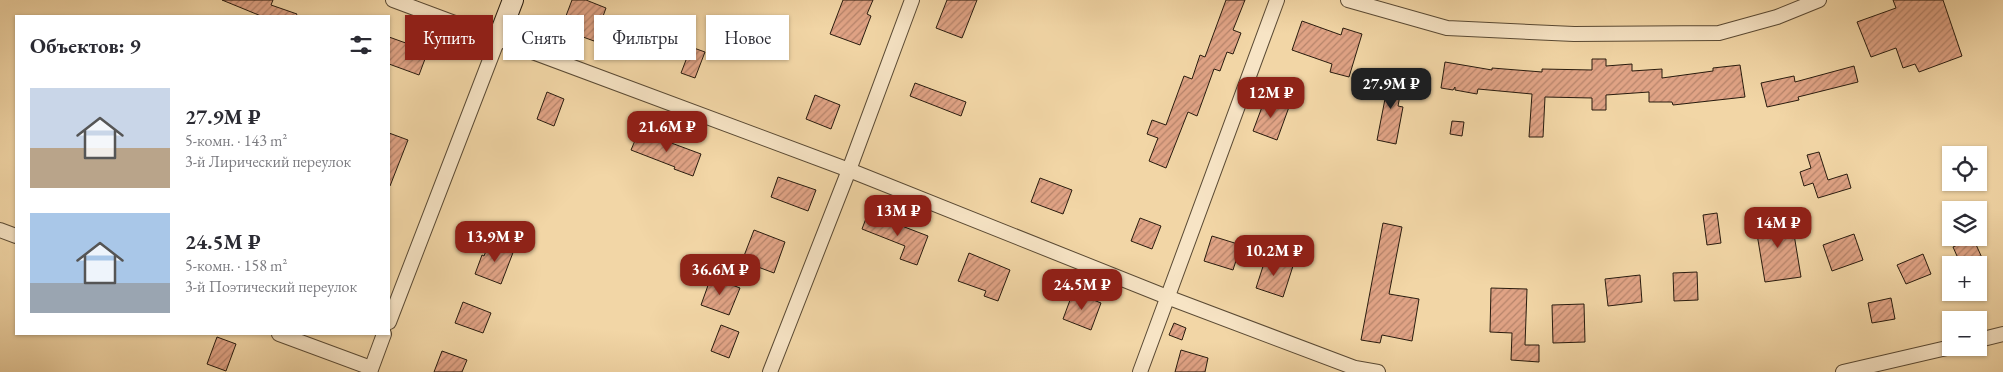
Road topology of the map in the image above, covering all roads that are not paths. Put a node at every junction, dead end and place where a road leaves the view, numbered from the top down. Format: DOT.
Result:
graph roads {
  1 [pos="393,0"];
  2 [pos="513,0"];
  3 [pos="912,0"];
  4 [pos="1277,0"];
  5 [pos="1348,0"];
  6 [pos="1819,0"];
  7 [pos="498,39"];
  8 [pos="849,170"];
  9 [pos="0,230"];
  10 [pos="15,236"];
  11 [pos="1166,297"];
  12 [pos="390,319"];
  13 [pos="2003,334"];
  14 [pos="282,335"];
  15 [pos="384,335"];
  16 [pos="1987,338"];
  17 [pos="1942,349"];
  18 [pos="371,370"];
  19 [pos="770,372"];
  20 [pos="1140,372"];
  21 [pos="1378,372"];
  22 [pos="1843,372"];
  1 -- 7 [label="street"];
  2 -- 7 [label="street"];
  3 -- 8 [label="street"];
  4 -- 11 [label="street"];
  5 -- 6 [label="street"];
  7 -- 8 [label="street"];
  7 -- 12 [label="street"];
  8 -- 11 [label="street"];
  8 -- 19 [label="street"];
  9 -- 10 [label="street"];
  11 -- 20 [label="street"];
  11 -- 21 [label="street"];
  13 -- 16 [label="street"];
  14 -- 18 [label="street"];
  15 -- 18 [label="street"];
  17 -- 22 [label="street"];
}
